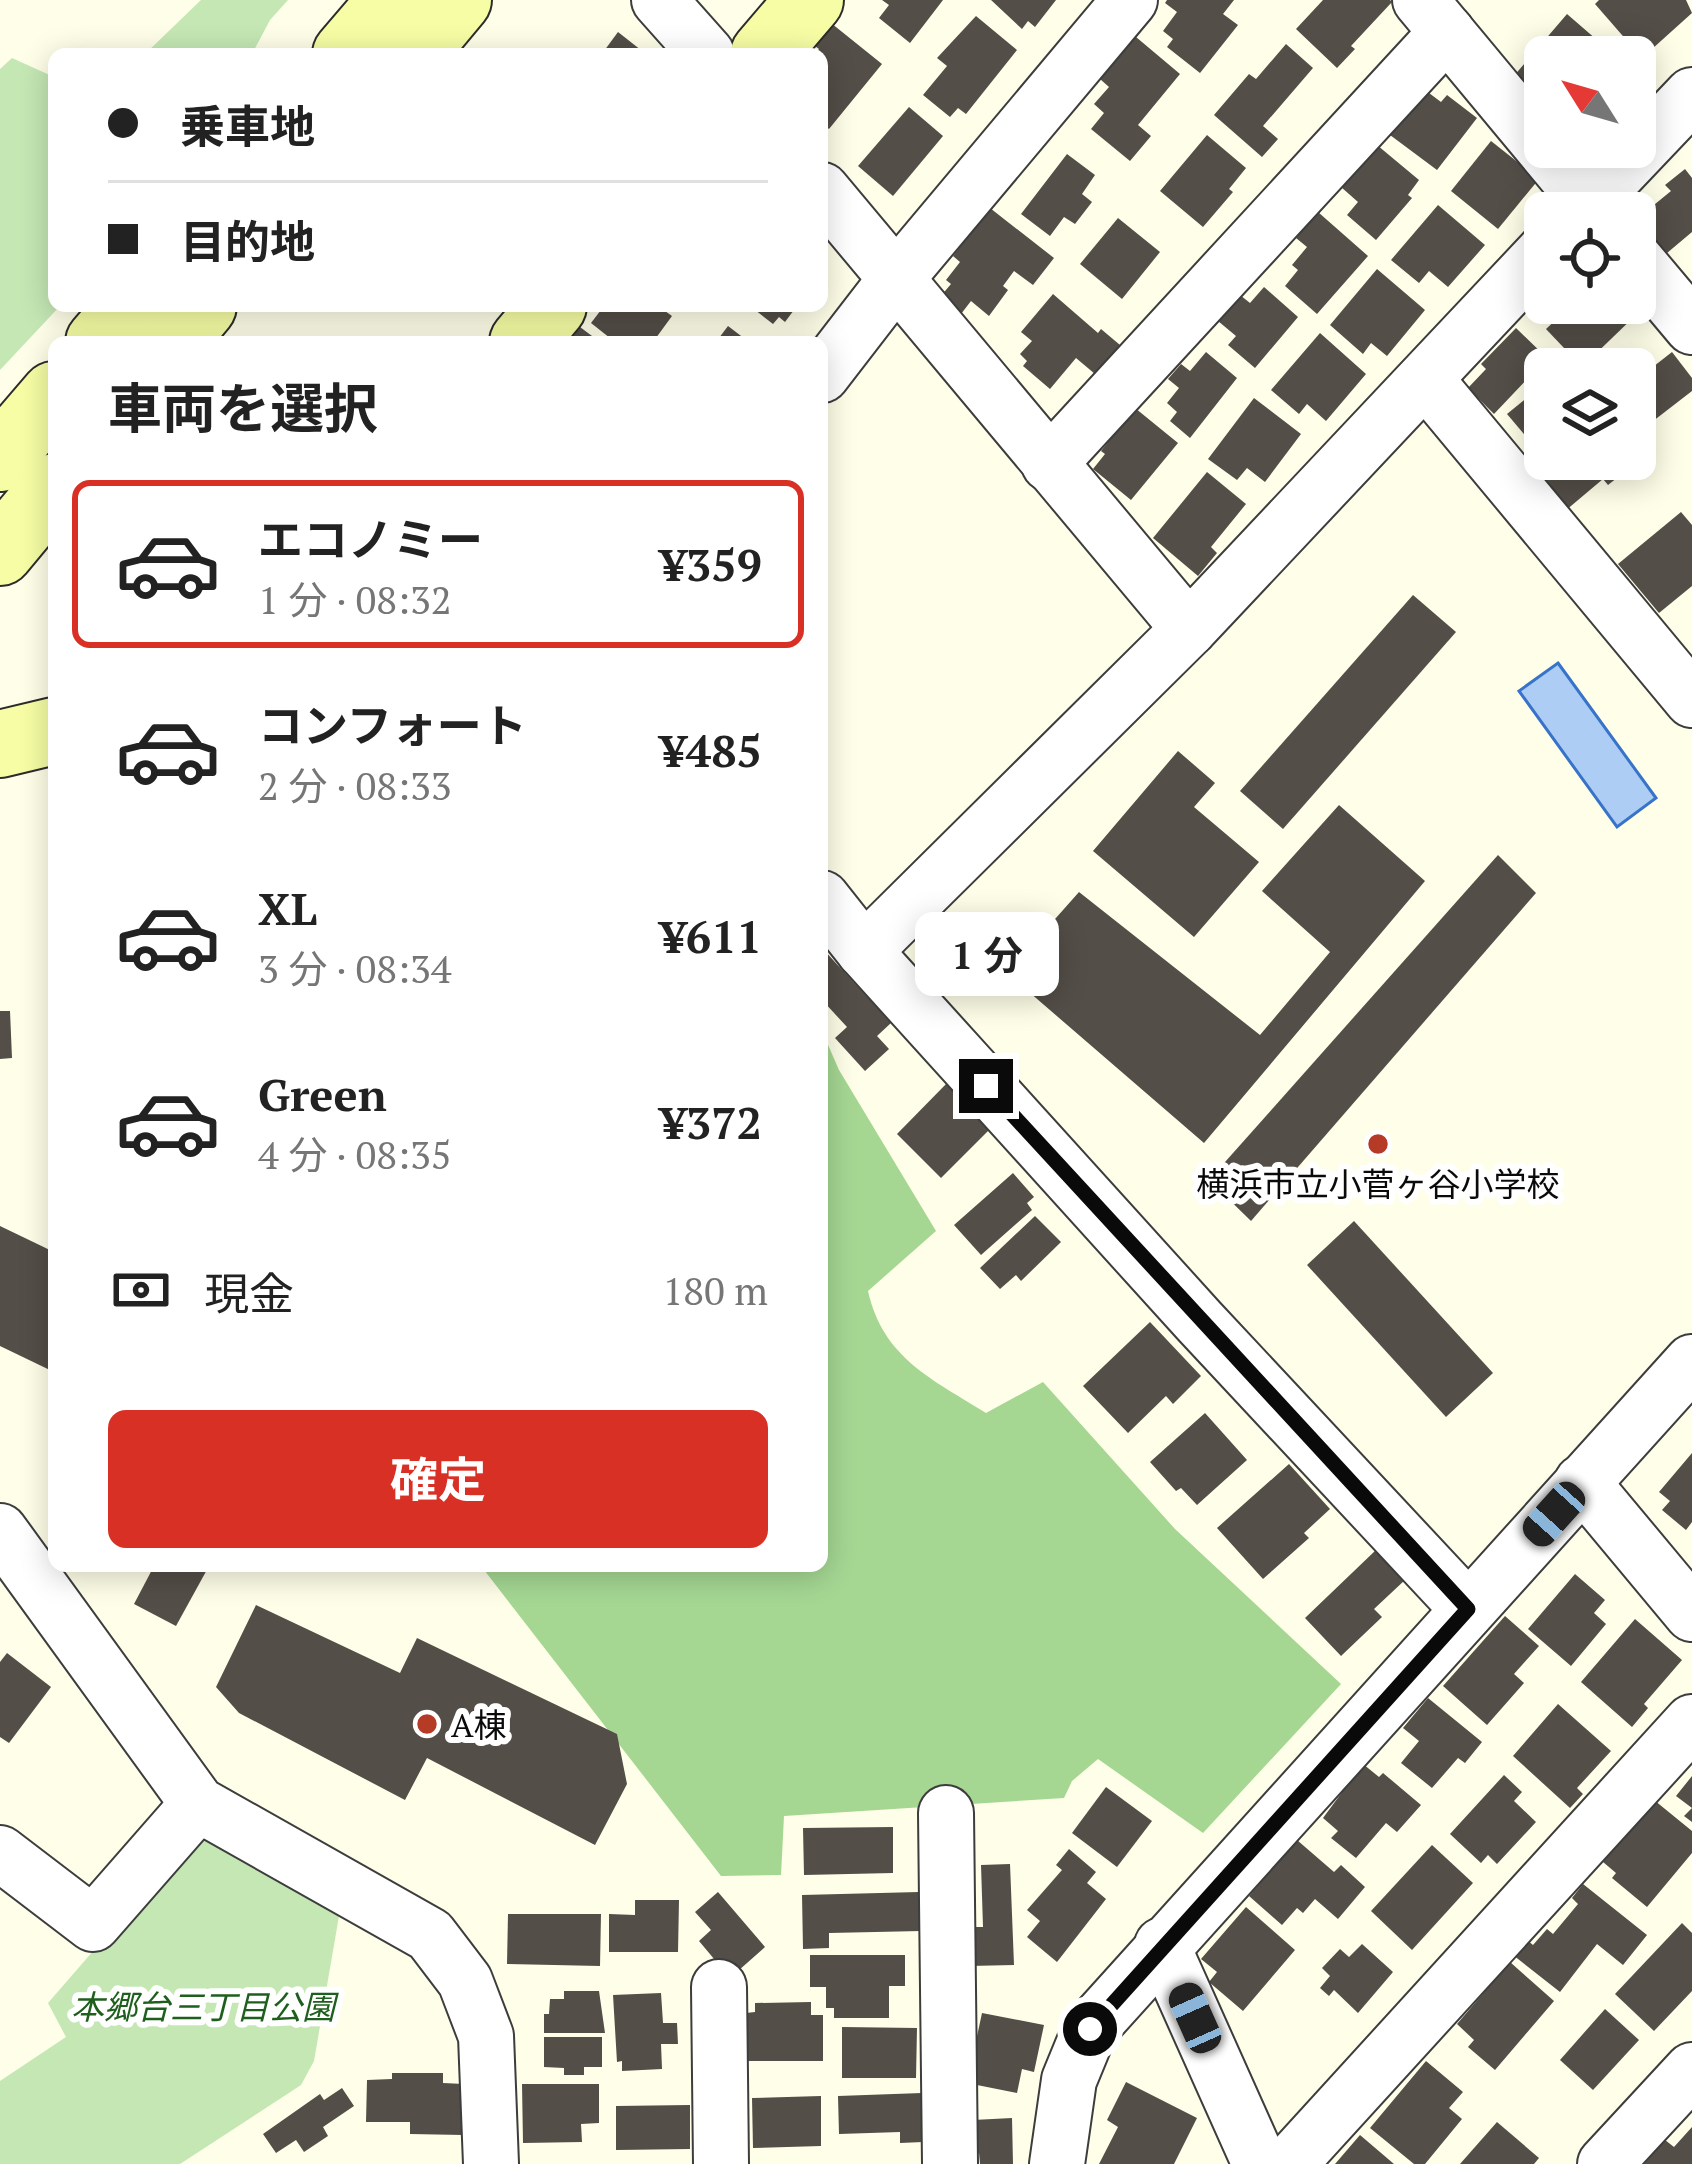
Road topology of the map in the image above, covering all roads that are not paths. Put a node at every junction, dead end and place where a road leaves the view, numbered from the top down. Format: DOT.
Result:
graph roads {
  1 [pos="392,0"];
  2 [pos="458,0"];
  3 [pos="658,0"];
  4 [pos="810,0"];
  5 [pos="1130,0"];
  6 [pos="1434,16"];
  7 [pos="351,48"];
  8 [pos="418,48"];
  9 [pos="702,48"];
  10 [pos="769,48"];
  11 [pos="1692,95"];
  12 [pos="1574,192"];
  13 [pos="1604,192"];
  14 [pos="828,197"];
  15 [pos="1524,273"];
  16 [pos="896,279"];
  17 [pos="1656,284"];
  18 [pos="125,312"];
  19 [pos="198,312"];
  20 [pos="1692,327"];
  21 [pos="104,336"];
  22 [pos="178,336"];
  23 [pos="828,366"];
  24 [pos="1426,380"];
  25 [pos="48,402"];
  26 [pos="0,458"];
  27 [pos="1049,464"];
  28 [pos="48,494"];
  29 [pos="0,552"];
  30 [pos="1189,629"];
  31 [pos="1692,700"];
  32 [pos="48,732"];
  33 [pos="0,744"];
  34 [pos="828,906"];
  35 [pos="864,952"];
  36 [pos="1692,1362"];
  37 [pos="1582,1482"];
  38 [pos="0,1531"];
  39 [pos="1468,1609"];
  40 [pos="1692,1613"];
  41 [pos="1692,1722"];
  42 [pos="198,1804"];
  43 [pos="946,1813"];
  44 [pos="0,1853"];
  45 [pos="1162,1945"];
  46 [pos="718,1987"];
  47 [pos="1692,2070"];
  48 [pos="491,2164"];
  49 [pos="722,2164"];
  50 [pos="950,2164"];
  51 [pos="1057,2164"];
  52 [pos="1260,2164"];
  53 [pos="1288,2164"];
  54 [pos="1605,2164"];
  1 -- 7 [label="street"];
  2 -- 8 [label="street"];
  3 -- 9 [label="street"];
  4 -- 10 [label="street"];
  5 -- 16 [label="street"];
  6 -- 12 [label="street"];
  6 -- 27 [label="street"];
  11 -- 13 [label="street"];
  14 -- 16 [label="street"];
  15 -- 24 [label="street"];
  16 -- 23 [label="street"];
  16 -- 27 [label="street"];
  17 -- 20 [label="street"];
  18 -- 21 [label="street"];
  19 -- 22 [label="street"];
  24 -- 30 [label="street"];
  24 -- 31 [label="street"];
  25 -- 26 [label="street"];
  27 -- 30 [label="street"];
  28 -- 29 [label="street"];
  30 -- 35 [label="street"];
  32 -- 33 [label="street"];
  34 -- 35 [label="street"];
  35 -- 39 [label="street"];
  36 -- 37 [label="street"];
  37 -- 39 [label="street"];
  37 -- 40 [label="street"];
  38 -- 42 [label="street"];
  39 -- 45 [label="street"];
  41 -- 53 [label="street"];
  42 -- 44 [label="street"];
  42 -- 48 [label="street"];
  43 -- 50 [label="street"];
  45 -- 51 [label="street"];
  45 -- 52 [label="street"];
  46 -- 49 [label="street"];
  47 -- 54 [label="street"];
}
